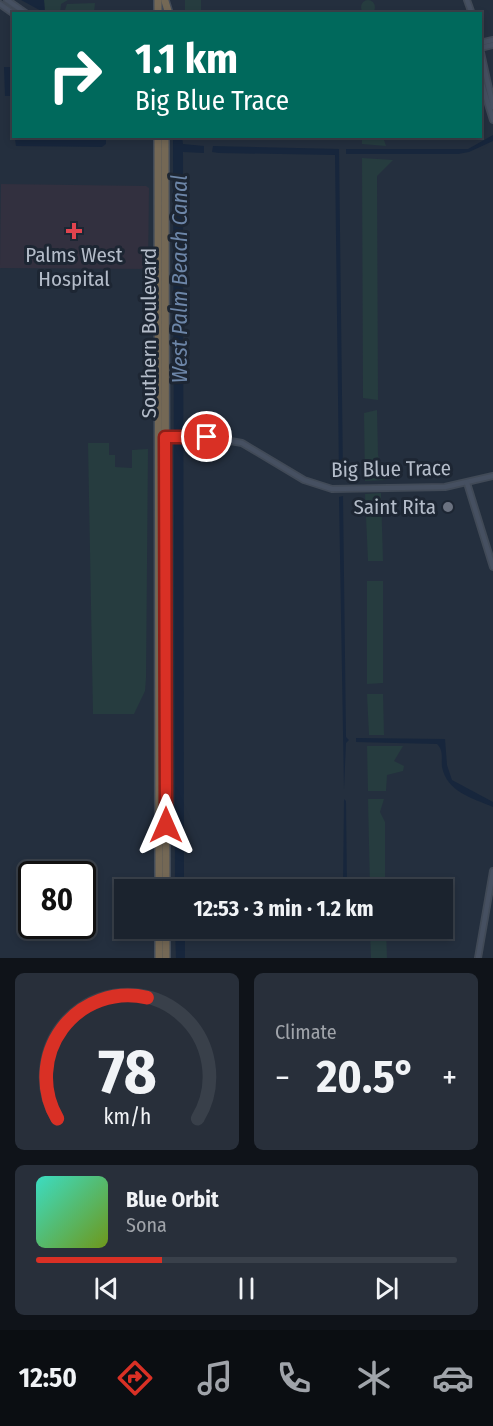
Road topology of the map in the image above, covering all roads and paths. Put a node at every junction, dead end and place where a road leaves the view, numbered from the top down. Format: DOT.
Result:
graph roads {
  1 [pos="7,0"];
  2 [pos="24,12"];
  3 [pos="482,57"];
  4 [pos="482,84"];
  5 [pos="493,106"];
  6 [pos="493,120"];
  7 [pos="158,138"];
  8 [pos="165,138"];
  9 [pos="164,437"];
  10 [pos="493,476"];
  11 [pos="467,480"];
  12 [pos="493,567"];
  13 [pos="493,871"];
  14 [pos="159,879"];
  15 [pos="166,879"];
  16 [pos="159,939"];
  17 [pos="166,939"];
  18 [pos="159,958"];
  19 [pos="166,958"];
  20 [pos="478,958"];
  1 -- 2 [label="street"];
  3 -- 5 [label="street"];
  4 -- 6 [label="street"];
  7 -- 9 [label="highway, Southern Boulevard"];
  8 -- 9 [label="highway, Southern Boulevard"];
  9 -- 11 [label="street, Big Blue Trace"];
  9 -- 14 [label="highway, Southern Boulevard"];
  9 -- 15 [label="highway, Southern Boulevard"];
  10 -- 11 [label="street, Big Blue Trace"];
  11 -- 12 [label="street"];
  13 -- 20 [label="street"];
  16 -- 18 [label="highway"];
  17 -- 19 [label="highway"];
}
